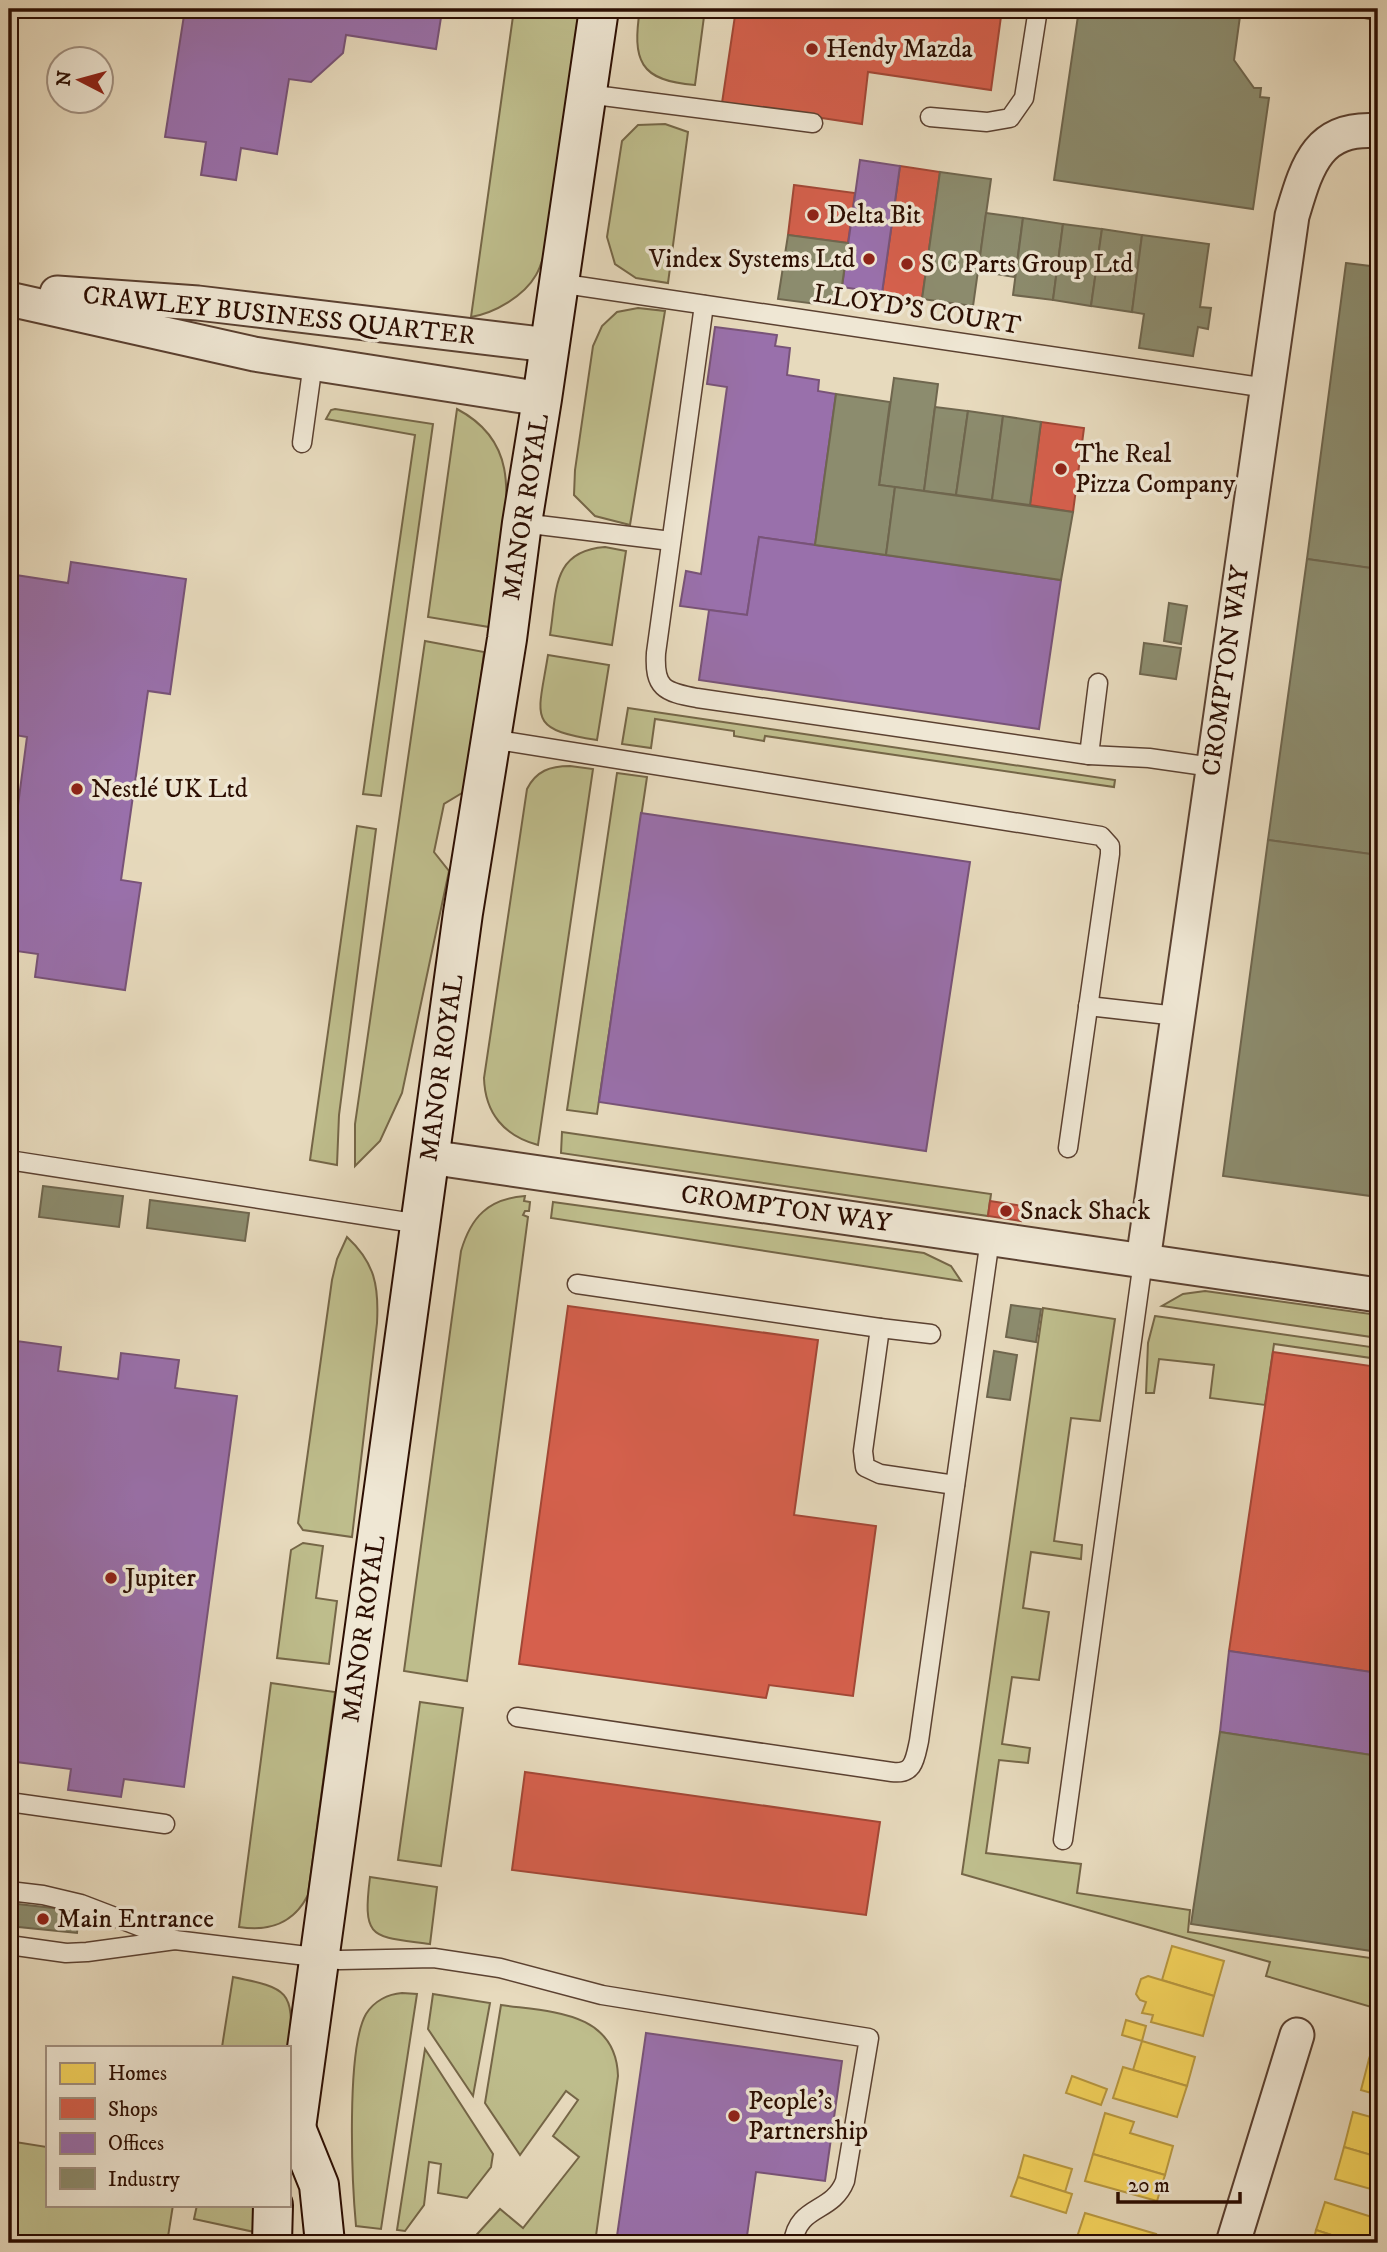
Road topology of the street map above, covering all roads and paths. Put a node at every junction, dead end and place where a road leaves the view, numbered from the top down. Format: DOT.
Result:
graph roads {
  1 [pos="599,9"];
  2 [pos="1038,9"];
  3 [pos="587,94"];
  4 [pos="930,117"];
  5 [pos="813,123"];
  6 [pos="1378,131"];
  7 [pos="558,283"];
  8 [pos="9,290"];
  9 [pos="9,299"];
  10 [pos="705,305"];
  11 [pos="548,345"];
  12 [pos="313,363"];
  13 [pos="1267,388"];
  14 [pos="542,399"];
  15 [pos="302,443"];
  16 [pos="522,523"];
  17 [pos="671,541"];
  18 [pos="1098,683"];
  19 [pos="491,739"];
  20 [pos="1089,755"];
  21 [pos="1212,766"];
  22 [pos="1088,1006"];
  23 [pos="1177,1016"];
  24 [pos="1068,1148"];
  25 [pos="429,1157"];
  26 [pos="9,1160"];
  27 [pos="419,1224"];
  28 [pos="990,1238"];
  29 [pos="1143,1261"];
  30 [pos="577,1284"];
  31 [pos="1378,1295"];
  32 [pos="880,1328"];
  33 [pos="931,1334"];
  34 [pos="955,1485"];
  35 [pos="517,1717"];
  36 [pos="9,1802"];
  37 [pos="165,1824"];
  38 [pos="1063,1840"];
  39 [pos="9,1891"];
  40 [pos="175,1940"];
  41 [pos="9,1945"];
  42 [pos="320,1957"];
  43 [pos="1297,2035"];
  44 [pos="293,2137"];
  45 [pos="273,2206"];
  46 [pos="272,2243"];
  47 [pos="325,2243"];
  48 [pos="793,2243"];
  49 [pos="1233,2243"];
  1 -- 3 [label="street, MANOR ROYAL"];
  2 -- 4 [label="lane"];
  3 -- 5 [label="lane"];
  3 -- 7 [label="street, MANOR ROYAL"];
  6 -- 13 [label="street, CROMPTON WAY"];
  7 -- 10 [label="lane, LLOYD'S COURT"];
  7 -- 11 [label="street, MANOR ROYAL"];
  8 -- 11 [label="street, CRAWLEY BUSINESS QUARTER"];
  9 -- 12 [label="street, CRAWLEY BUSINESS QUARTER"];
  10 -- 13 [label="lane, LLOYD'S COURT"];
  10 -- 17 [label="lane"];
  11 -- 14 [label="street, MANOR ROYAL"];
  12 -- 14 [label="street, CRAWLEY BUSINESS QUARTER"];
  12 -- 15 [label="lane"];
  13 -- 21 [label="street, CROMPTON WAY"];
  14 -- 16 [label="street, MANOR ROYAL"];
  16 -- 17 [label="lane"];
  16 -- 19 [label="street, MANOR ROYAL"];
  17 -- 20 [label="lane"];
  18 -- 20 [label="lane"];
  19 -- 22 [label="lane"];
  19 -- 25 [label="street, MANOR ROYAL"];
  20 -- 21 [label="lane"];
  21 -- 23 [label="street, CROMPTON WAY"];
  22 -- 23 [label="lane"];
  22 -- 24 [label="lane"];
  23 -- 29 [label="street, CROMPTON WAY"];
  25 -- 27 [label="street, MANOR ROYAL"];
  25 -- 28 [label="street, CROMPTON WAY"];
  26 -- 27 [label="lane"];
  27 -- 42 [label="street, MANOR ROYAL"];
  28 -- 29 [label="street, CROMPTON WAY"];
  28 -- 34 [label="lane"];
  29 -- 31 [label="street, CROMPTON WAY"];
  29 -- 38 [label="lane"];
  30 -- 32 [label="lane"];
  32 -- 33 [label="lane"];
  32 -- 34 [label="lane"];
  34 -- 35 [label="lane"];
  36 -- 37 [label="lane"];
  39 -- 40 [label="lane"];
  40 -- 41 [label="lane"];
  40 -- 42 [label="lane"];
  42 -- 44 [label="street, MANOR ROYAL"];
  42 -- 48 [label="lane"];
  43 -- 49 [label="street"];
  44 -- 47 [label="street, MANOR ROYAL"];
  45 -- 46 [label="street"];
}
